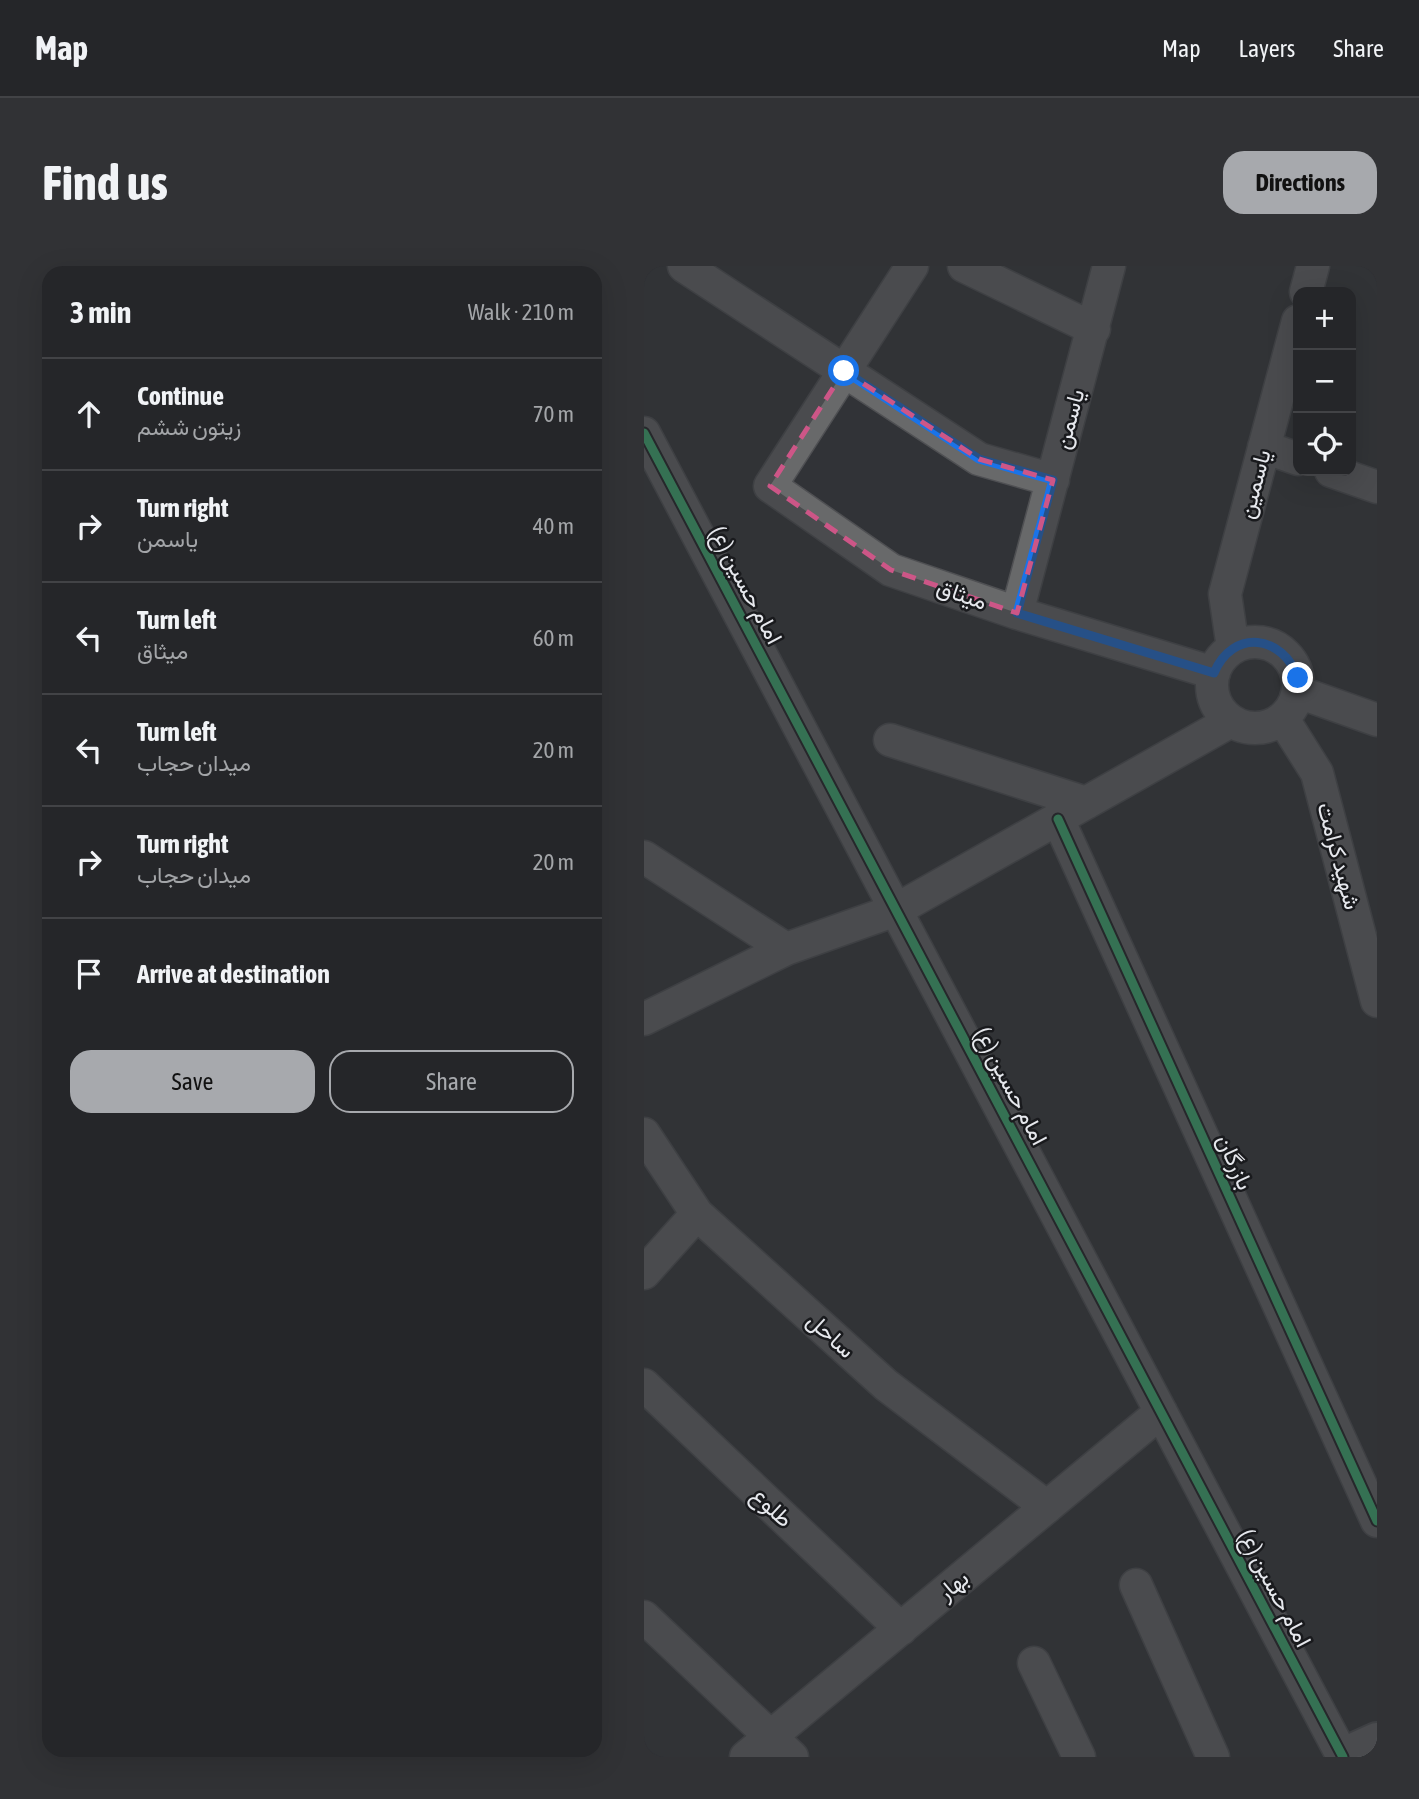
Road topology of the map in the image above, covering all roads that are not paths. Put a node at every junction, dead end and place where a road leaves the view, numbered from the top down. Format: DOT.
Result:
graph roads {
  1 [pos="684,266"];
  2 [pos="912,266"];
  3 [pos="964,266"];
  4 [pos="1110,266"];
  5 [pos="1313,266"];
  6 [pos="1307,287"];
  7 [pos="1094,329"];
  8 [pos="1293,340"];
  9 [pos="844,371"];
  10 [pos="644,433"];
  11 [pos="1264,447"];
  12 [pos="1293,457"];
  13 [pos="1345,476"];
  14 [pos="1053,480"];
  15 [pos="1377,487"];
  16 [pos="1017,613"];
  17 [pos="1233,648"];
  18 [pos="1214,673"];
  19 [pos="1290,706"];
  20 [pos="1377,720"];
  21 [pos="1231,721"];
  22 [pos="890,740"];
  23 [pos="1086,803"];
  24 [pos="1058,819"];
  25 [pos="644,857"];
  26 [pos="896,910"];
  27 [pos="786,949"];
  28 [pos="1377,999"];
  29 [pos="644,1019"];
  30 [pos="644,1134"];
  31 [pos="697,1214"];
  32 [pos="644,1273"];
  33 [pos="644,1385"];
  34 [pos="1161,1412"];
  35 [pos="1047,1507"];
  36 [pos="1377,1521"];
  37 [pos="1136,1585"];
  38 [pos="644,1617"];
  39 [pos="901,1629"];
  40 [pos="1034,1663"];
  41 [pos="1377,1742"];
  42 [pos="782,1746"];
  43 [pos="746,1757"];
  44 [pos="1079,1757"];
  45 [pos="1213,1757"];
  46 [pos="1344,1757"];
  1 -- 9 [label="street"];
  2 -- 9 [label="street"];
  3 -- 7 [label="street"];
  4 -- 7 [label="street, یاسمن"];
  5 -- 6 [label="street"];
  7 -- 14 [label="street, یاسمن"];
  8 -- 11 [label="street, یاسمین"];
  9 -- 14 [label="street"];
  9 -- 16 [label="street, میثاق"];
  10 -- 26 [label="street, امام حسین (ع)"];
  11 -- 12 [label="street"];
  11 -- 17 [label="street, یاسمین"];
  13 -- 15 [label="street"];
  14 -- 16 [label="street, یاسمن"];
  16 -- 18 [label="street, میثاق"];
  17 -- 18 [label="street"];
  17 -- 19 [label="street"];
  18 -- 21 [label="street"];
  19 -- 20 [label="street"];
  19 -- 21 [label="street"];
  19 -- 28 [label="street, شهید کرامت"];
  21 -- 23 [label="street"];
  22 -- 23 [label="street"];
  23 -- 24 [label="street"];
  24 -- 26 [label="street"];
  24 -- 36 [label="street, بازرگان"];
  25 -- 27 [label="street"];
  26 -- 27 [label="street"];
  26 -- 34 [label="street, امام حسین (ع)"];
  27 -- 29 [label="street"];
  30 -- 31 [label="street, ساحل"];
  31 -- 32 [label="street"];
  31 -- 35 [label="street, ساحل"];
  33 -- 39 [label="street, طلوع"];
  34 -- 35 [label="street, بهار"];
  34 -- 46 [label="street, امام حسین (ع)"];
  35 -- 39 [label="street, بهار"];
  37 -- 45 [label="street"];
  38 -- 42 [label="street"];
  39 -- 42 [label="street, بهار"];
  40 -- 44 [label="street"];
  41 -- 46 [label="main road"];
  42 -- 43 [label="street, بهار"];
}
